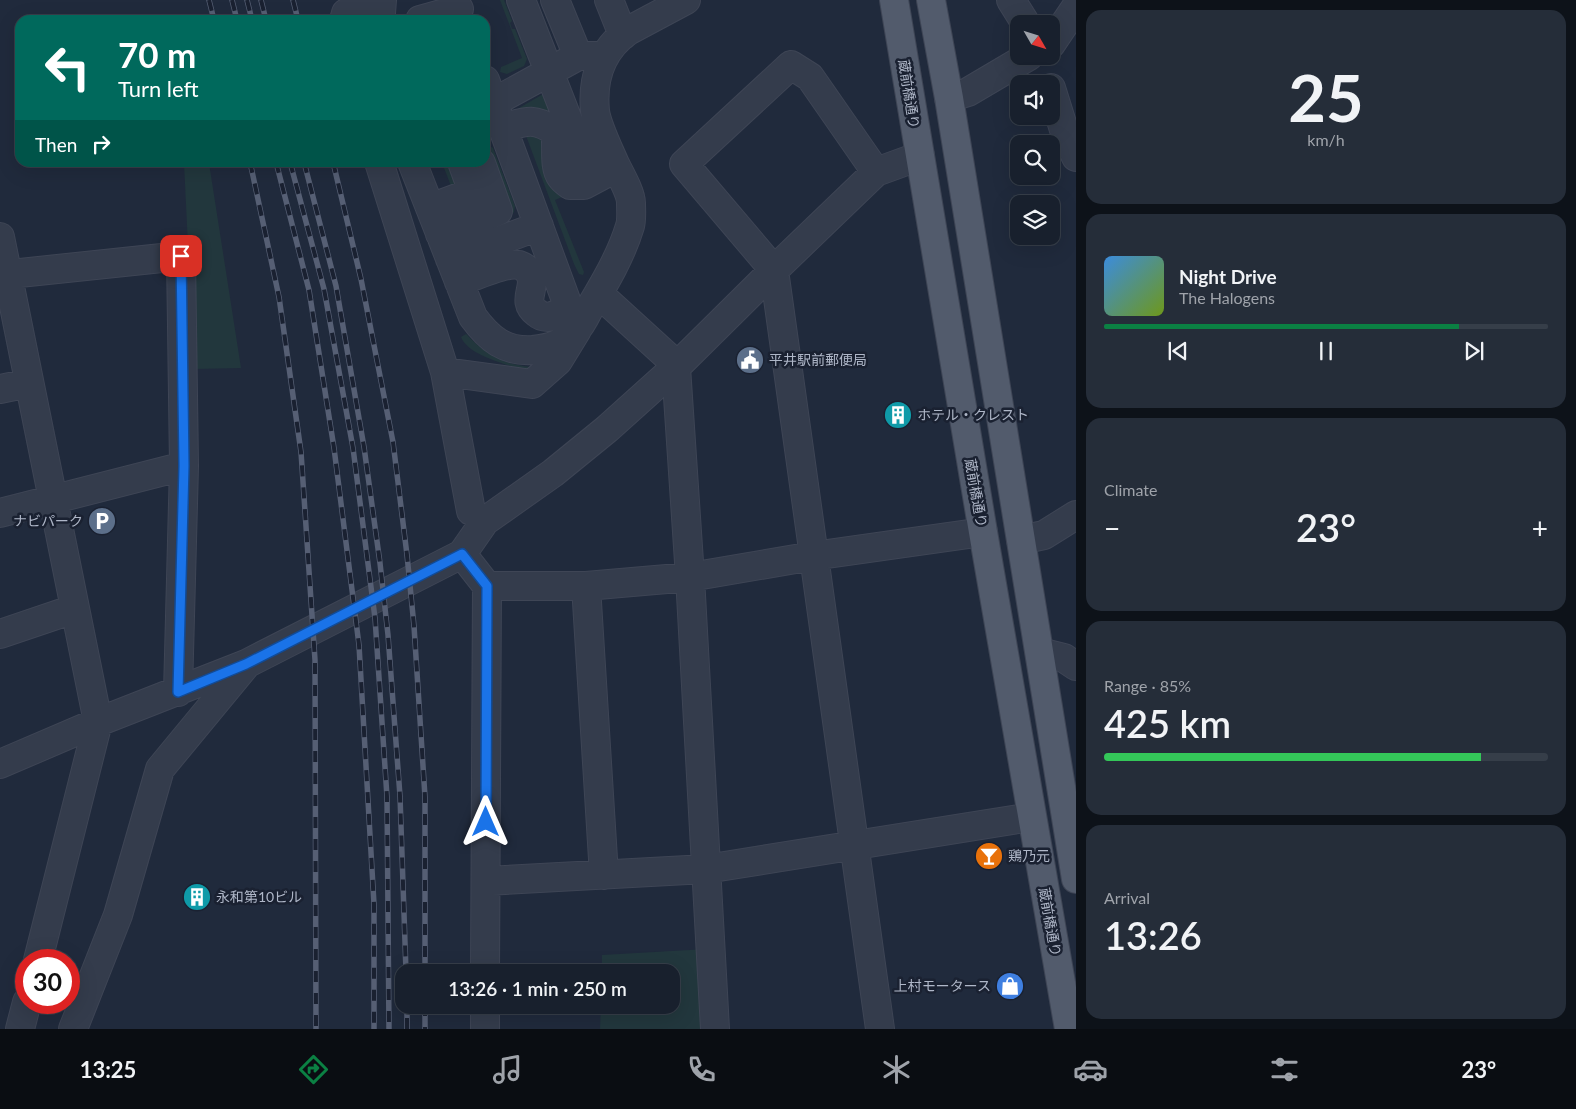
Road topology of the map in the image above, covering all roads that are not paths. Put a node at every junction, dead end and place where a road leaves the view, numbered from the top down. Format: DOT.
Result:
graph roads {
  1 [pos="521,0"];
  2 [pos="556,0"];
  3 [pos="609,0"];
  4 [pos="894,0"];
  5 [pos="931,0"];
  6 [pos="1011,0"];
  7 [pos="663,5"];
  8 [pos="1076,7"];
  9 [pos="385,8"];
  10 [pos="459,10"];
  11 [pos="345,15"];
  12 [pos="440,15"];
  13 [pos="1020,15"];
  14 [pos="1060,31"];
  15 [pos="623,35"];
  16 [pos="591,56"];
  17 [pos="1014,65"];
  18 [pos="550,71"];
  19 [pos="490,95"];
  20 [pos="949,98"];
  21 [pos="490,104"];
  22 [pos="1060,117"];
  23 [pos="498,134"];
  24 [pos="920,156"];
  25 [pos="1076,157"];
  26 [pos="612,159"];
  27 [pos="381,167"];
  28 [pos="414,167"];
  29 [pos="464,167"];
  30 [pos="482,167"];
  31 [pos="876,172"];
  32 [pos="430,208"];
  33 [pos="539,226"];
  34 [pos="440,234"];
  35 [pos="0,237"];
  36 [pos="774,270"];
  37 [pos="454,271"];
  38 [pos="4,274"];
  39 [pos="599,294"];
  40 [pos="574,319"];
  41 [pos="8,320"];
  42 [pos="672,362"];
  43 [pos="446,372"];
  44 [pos="29,383"];
  45 [pos="0,389"];
  46 [pos="184,466"];
  47 [pos="53,499"];
  48 [pos="471,511"];
  49 [pos="0,513"];
  50 [pos="1076,515"];
  51 [pos="983,532"];
  52 [pos="1021,540"];
  53 [pos="462,554"];
  54 [pos="813,556"];
  55 [pos="690,577"];
  56 [pos="487,586"];
  57 [pos="586,586"];
  58 [pos="74,609"];
  59 [pos="0,634"];
  60 [pos="1040,652"];
  61 [pos="246,664"];
  62 [pos="1076,666"];
  63 [pos="178,692"];
  64 [pos="98,722"];
  65 [pos="0,764"];
  66 [pos="1032,816"];
  67 [pos="854,844"];
  68 [pos="706,869"];
  69 [pos="604,875"];
  70 [pos="1076,879"];
  71 [pos="486,881"];
  72 [pos="41,949"];
  73 [pos="485,964"];
  74 [pos="24,1014"];
  75 [pos="485,1014"];
  76 [pos="20,1029"];
  77 [pos="73,1029"];
  78 [pos="485,1029"];
  79 [pos="715,1029"];
  80 [pos="880,1029"];
  81 [pos="1069,1029"];
  1 -- 18 [label="street"];
  2 -- 16 [label="street"];
  3 -- 15 [label="street"];
  4 -- 24 [label="main road, 蔵前橋通り"];
  5 -- 20 [label="main road"];
  6 -- 13 [label="street"];
  7 -- 15 [label="street"];
  8 -- 14 [label="street"];
  9 -- 11 [label="street"];
  10 -- 12 [label="street"];
  15 -- 16 [label="street"];
  16 -- 18 [label="street"];
  16 -- 26 [label="street"];
  17 -- 20 [label="street"];
  18 -- 19 [label="street"];
  18 -- 26 [label="street"];
  20 -- 52 [label="main road"];
  21 -- 23 [label="street"];
  22 -- 25 [label="street"];
  23 -- 26 [label="street"];
  23 -- 33 [label="street"];
  24 -- 31 [label="street"];
  24 -- 51 [label="main road, 蔵前橋通り"];
  26 -- 39 [label="street"];
  27 -- 43 [label="street"];
  28 -- 32 [label="street"];
  29 -- 32 [label="street"];
  30 -- 34 [label="street"];
  31 -- 36 [label="street"];
  31 -- 36 [label="street"];
  32 -- 34 [label="street"];
  33 -- 37 [label="street"];
  33 -- 40 [label="street"];
  34 -- 37 [label="street"];
  35 -- 38 [label="street"];
  36 -- 42 [label="street"];
  36 -- 54 [label="street"];
  37 -- 40 [label="street"];
  37 -- 40 [label="street"];
  38 -- 41 [label="street"];
  38 -- 46 [label="street"];
  39 -- 40 [label="street"];
  39 -- 42 [label="street"];
  40 -- 43 [label="street"];
  41 -- 44 [label="street"];
  42 -- 53 [label="street"];
  42 -- 55 [label="street"];
  43 -- 48 [label="street"];
  44 -- 45 [label="street"];
  44 -- 47 [label="street"];
  46 -- 47 [label="street"];
  46 -- 63 [label="street"];
  47 -- 49 [label="street"];
  47 -- 58 [label="street"];
  50 -- 52 [label="street"];
  51 -- 54 [label="street"];
  51 -- 66 [label="main road, 蔵前橋通り"];
  52 -- 60 [label="main road"];
  53 -- 56 [label="street"];
  53 -- 61 [label="street"];
  54 -- 55 [label="street"];
  54 -- 67 [label="street"];
  55 -- 57 [label="street"];
  55 -- 68 [label="street"];
  56 -- 57 [label="street"];
  56 -- 71 [label="street"];
  57 -- 69 [label="street"];
  58 -- 59 [label="street"];
  58 -- 64 [label="street"];
  60 -- 62 [label="street"];
  60 -- 70 [label="main road"];
  61 -- 63 [label="street"];
  61 -- 77 [label="street"];
  63 -- 64 [label="street"];
  64 -- 65 [label="street"];
  64 -- 72 [label="street"];
  66 -- 67 [label="street"];
  66 -- 81 [label="main road, 蔵前橋通り"];
  67 -- 68 [label="street"];
  67 -- 80 [label="street"];
  68 -- 69 [label="street"];
  68 -- 79 [label="street"];
  69 -- 71 [label="street"];
  71 -- 73 [label="street"];
  74 -- 76 [label="street"];
  75 -- 78 [label="street"];
}
